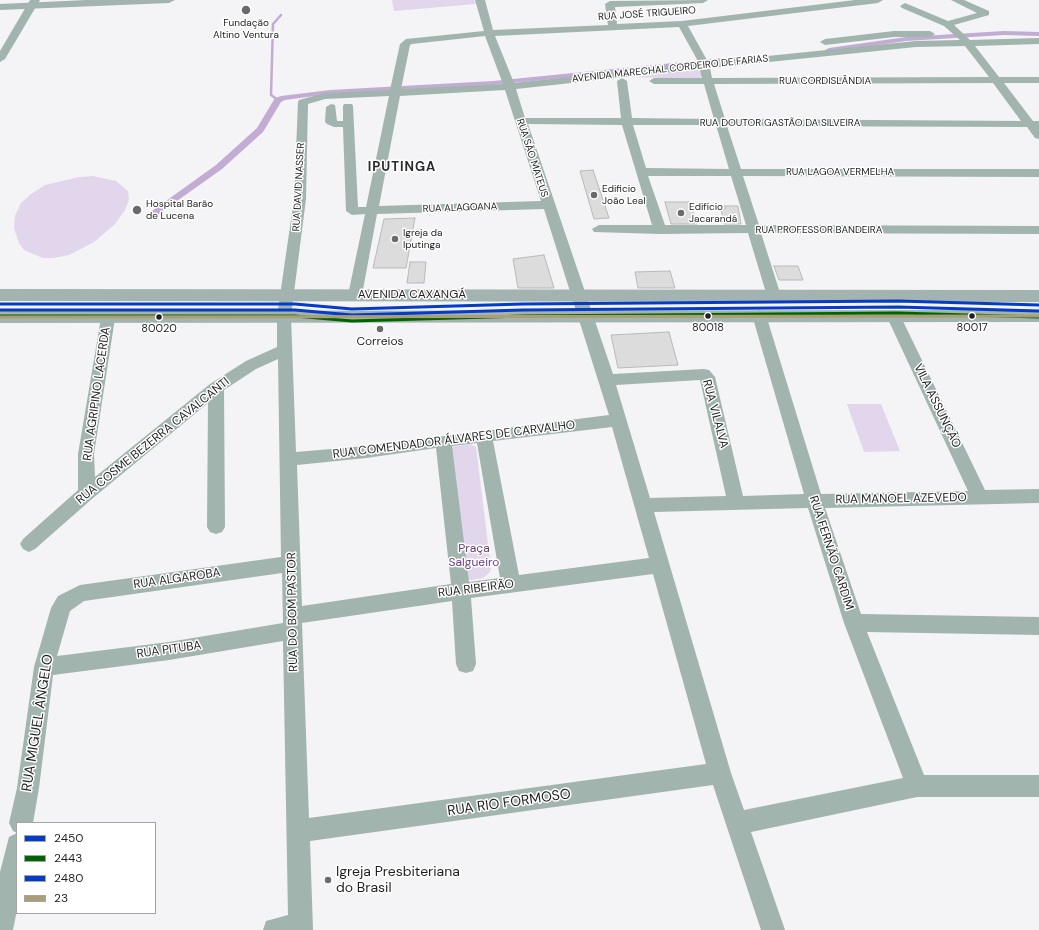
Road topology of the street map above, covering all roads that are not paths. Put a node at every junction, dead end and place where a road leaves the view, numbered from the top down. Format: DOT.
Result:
graph roads {
  1 [pos="169,0"];
  2 [pos="480,0"];
  3 [pos="703,0"];
  4 [pos="878,0"];
  5 [pos="956,0"];
  6 [pos="33,3"];
  7 [pos="905,6"];
  8 [pos="0,7"];
  9 [pos="682,24"];
  10 [pos="947,24"];
  11 [pos="613,28"];
  12 [pos="489,33"];
  13 [pos="963,37"];
  14 [pos="1039,41"];
  15 [pos="816,43"];
  16 [pos="800,45"];
  17 [pos="0,59"];
  18 [pos="700,60"];
  19 [pos="617,78"];
  20 [pos="996,80"];
  21 [pos="1039,80"];
  22 [pos="708,81"];
  23 [pos="507,82"];
  24 [pos="396,85"];
  25 [pos="302,102"];
  26 [pos="348,106"];
  27 [pos="331,107"];
  28 [pos="521,121"];
  29 [pos="627,122"];
  30 [pos="720,123"];
  31 [pos="350,124"];
  32 [pos="1034,124"];
  33 [pos="1039,136"];
  34 [pos="641,172"];
  35 [pos="736,172"];
  36 [pos="1039,173"];
  37 [pos="548,205"];
  38 [pos="372,211"];
  39 [pos="599,229"];
  40 [pos="660,230"];
  41 [pos="753,230"];
  42 [pos="1039,230"];
  43 [pos="0,295"];
  44 [pos="287,295"];
  45 [pos="356,295"];
  46 [pos="580,296"];
  47 [pos="774,296"];
  48 [pos="1039,296"];
  49 [pos="586,315"];
  50 [pos="759,315"];
  51 [pos="284,316"];
  52 [pos="893,316"];
  53 [pos="1039,316"];
  54 [pos="0,317"];
  55 [pos="108,318"];
  56 [pos="285,350"];
  57 [pos="607,380"];
  58 [pos="216,388"];
  59 [pos="618,420"];
  60 [pos="484,437"];
  61 [pos="444,441"];
  62 [pos="289,459"];
  63 [pos="87,493"];
  64 [pos="1039,496"];
  65 [pos="980,497"];
  66 [pos="814,500"];
  67 [pos="736,502"];
  68 [pos="643,505"];
  69 [pos="216,527"];
  70 [pos="29,544"];
  71 [pos="292,564"];
  72 [pos="660,565"];
  73 [pos="511,585"];
  74 [pos="461,591"];
  75 [pos="65,602"];
  76 [pos="292,623"];
  77 [pos="854,623"];
  78 [pos="1039,626"];
  79 [pos="466,664"];
  80 [pos="44,667"];
  81 [pos="720,773"];
  82 [pos="918,786"];
  83 [pos="1039,786"];
  84 [pos="21,822"];
  85 [pos="737,822"];
  86 [pos="298,831"];
  87 [pos="16,850"];
  88 [pos="301,927"];
  89 [pos="1,930"];
  90 [pos="275,930"];
  91 [pos="772,930"];
  1 -- 6 [label="main road"];
  2 -- 12 [label="street, RUA SÃO MATEUS"];
  3 -- 11 [label="street"];
  4 -- 9 [label="street, RUA JOSÉ TRIGUEIRO"];
  5 -- 10 [label="street"];
  6 -- 8 [label="main road"];
  6 -- 17 [label="street"];
  7 -- 10 [label="street"];
  9 -- 11 [label="street, RUA JOSÉ TRIGUEIRO"];
  9 -- 18 [label="street"];
  10 -- 13 [label="street"];
  11 -- 12 [label="street, RUA JOSÉ TRIGUEIRO"];
  12 -- 23 [label="street, RUA SÃO MATEUS"];
  12 -- 24 [label="street, RUA JOSÉ TRIGUEIRO"];
  13 -- 14 [label="street, AVENIDA MARECHAL CORDEIRO DE FARIAS"];
  13 -- 15 [label="street"];
  13 -- 18 [label="street, AVENIDA MARECHAL CORDEIRO DE FARIAS"];
  13 -- 20 [label="street"];
  16 -- 18 [label="street"];
  18 -- 19 [label="street, AVENIDA MARECHAL CORDEIRO DE FARIAS"];
  18 -- 22 [label="street"];
  19 -- 22 [label="street, RUA CORDISLÂNDIA"];
  19 -- 23 [label="street, AVENIDA MARECHAL CORDEIRO DE FARIAS"];
  19 -- 29 [label="street"];
  20 -- 21 [label="street, RUA CORDISLÂNDIA"];
  20 -- 22 [label="street, RUA CORDISLÂNDIA"];
  20 -- 32 [label="street"];
  22 -- 30 [label="street"];
  23 -- 24 [label="street, AVENIDA MARECHAL CORDEIRO DE FARIAS"];
  23 -- 28 [label="street, RUA SÃO MATEUS"];
  24 -- 25 [label="street, AVENIDA MARECHAL CORDEIRO DE FARIAS"];
  24 -- 38 [label="street"];
  25 -- 44 [label="street, RUA DAVID NASSER"];
  26 -- 31 [label="street"];
  27 -- 31 [label="street"];
  28 -- 29 [label="street, RUA DOUTOR GASTÃO DA SILVEIRA"];
  28 -- 37 [label="street, RUA SÃO MATEUS"];
  29 -- 30 [label="street, RUA DOUTOR GASTÃO DA SILVEIRA"];
  29 -- 34 [label="street"];
  30 -- 32 [label="street, RUA DOUTOR GASTÃO DA SILVEIRA"];
  30 -- 35 [label="street"];
  31 -- 38 [label="street, RUA ALAGOANA"];
  32 -- 33 [label="street"];
  34 -- 35 [label="street, RUA LAGOA VERMELHA"];
  34 -- 40 [label="street"];
  35 -- 36 [label="street, RUA LAGOA VERMELHA"];
  35 -- 41 [label="street"];
  37 -- 38 [label="street, RUA ALAGOANA"];
  37 -- 46 [label="street, RUA SÃO MATEUS"];
  38 -- 45 [label="street"];
  39 -- 40 [label="street, RUA PROFESSOR BANDEIRA"];
  40 -- 41 [label="street, RUA PROFESSOR BANDEIRA"];
  41 -- 42 [label="street, RUA PROFESSOR BANDEIRA"];
  41 -- 47 [label="street"];
  43 -- 44 [label="main road, AVENIDA CAXANGÁ"];
  44 -- 45 [label="main road, AVENIDA CAXANGÁ"];
  44 -- 51 [label="street, RUA DO BOM PASTOR"];
  45 -- 46 [label="main road, AVENIDA CAXANGÁ"];
  46 -- 47 [label="main road, AVENIDA CAXANGÁ"];
  46 -- 49 [label="street, RUA SÃO MATEUS"];
  47 -- 48 [label="main road, AVENIDA CAXANGÁ"];
  49 -- 50 [label="main road, AVENIDA CAXANGÁ"];
  49 -- 51 [label="main road, AVENIDA CAXANGÁ"];
  49 -- 57 [label="street, RUA SÃO MATEUS"];
  50 -- 52 [label="main road, AVENIDA CAXANGÁ"];
  50 -- 66 [label="street, RUA FERNÃO CARDIM"];
  51 -- 55 [label="main road, AVENIDA CAXANGÁ"];
  51 -- 56 [label="street, RUA DO BOM PASTOR"];
  52 -- 53 [label="main road, AVENIDA CAXANGÁ"];
  52 -- 65 [label="street, VILA ASSUNÇÃO"];
  54 -- 55 [label="main road, AVENIDA CAXANGÁ"];
  55 -- 63 [label="street, RUA AGRIPINO LACERDA"];
  56 -- 58 [label="street, RUA COSME BEZERRA CAVALCANTI"];
  56 -- 62 [label="street, RUA DO BOM PASTOR"];
  57 -- 59 [label="street, RUA SÃO MATEUS"];
  57 -- 67 [label="street, RUA VILALVA"];
  58 -- 63 [label="street, RUA COSME BEZERRA CAVALCANTI"];
  58 -- 69 [label="street"];
  59 -- 60 [label="street, RUA COMENDADOR ÁLVARES DE CARVALHO"];
  59 -- 68 [label="street, RUA SÃO MATEUS"];
  60 -- 61 [label="street, RUA COMENDADOR ÁLVARES DE CARVALHO"];
  60 -- 73 [label="street"];
  61 -- 62 [label="street, RUA COMENDADOR ÁLVARES DE CARVALHO"];
  61 -- 74 [label="street"];
  62 -- 71 [label="street, RUA DO BOM PASTOR"];
  63 -- 70 [label="street, RUA COSME BEZERRA CAVALCANTI"];
  64 -- 65 [label="street, RUA MANOEL AZEVEDO"];
  65 -- 66 [label="street, RUA MANOEL AZEVEDO"];
  66 -- 67 [label="street, RUA MANOEL AZEVEDO"];
  66 -- 77 [label="street, RUA FERNÃO CARDIM"];
  67 -- 68 [label="street, RUA MANOEL AZEVEDO"];
  68 -- 72 [label="street, RUA SÃO MATEUS"];
  71 -- 75 [label="street, RUA ALGAROBA"];
  71 -- 76 [label="street, RUA DO BOM PASTOR"];
  72 -- 73 [label="street, RUA RIBEIRÃO"];
  72 -- 81 [label="street, RUA SÃO MATEUS"];
  73 -- 74 [label="street, RUA RIBEIRÃO"];
  74 -- 76 [label="street, RUA RIBEIRÃO"];
  74 -- 79 [label="street"];
  75 -- 80 [label="street, RUA MIGUEL ÂNGELO"];
  76 -- 80 [label="street, RUA PITUBA"];
  76 -- 86 [label="street, RUA DO BOM PASTOR"];
  77 -- 78 [label="street"];
  77 -- 82 [label="street, RUA FERNÃO CARDIM"];
  80 -- 84 [label="street, RUA MIGUEL ÂNGELO"];
  81 -- 85 [label="street, RUA SÃO MATEUS"];
  81 -- 86 [label="street, RUA RIO FORMOSO"];
  82 -- 83 [label="street"];
  82 -- 85 [label="street"];
  85 -- 91 [label="street, RUA SÃO MATEUS"];
  86 -- 88 [label="street, RUA DO BOM PASTOR"];
  87 -- 89 [label="street"];
  88 -- 90 [label="street"];
}
